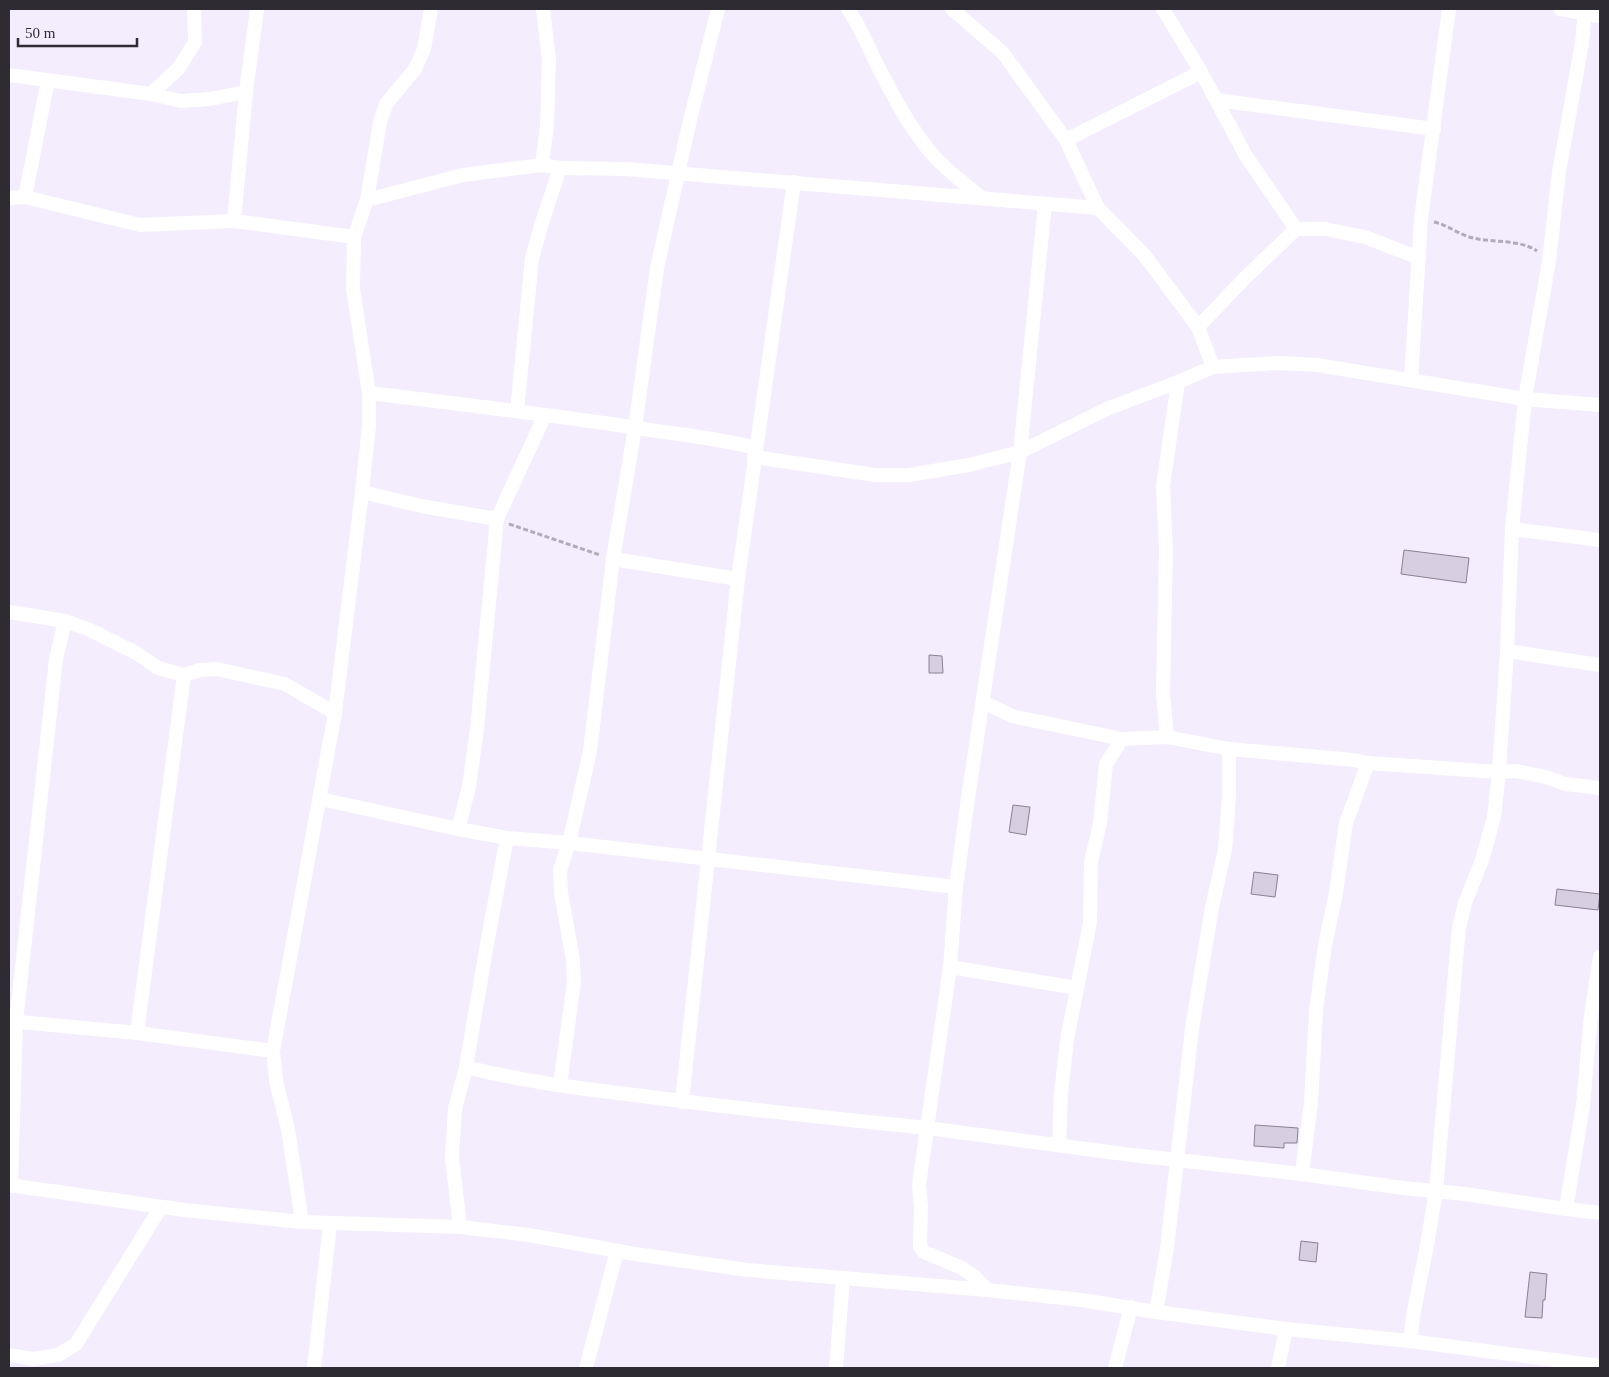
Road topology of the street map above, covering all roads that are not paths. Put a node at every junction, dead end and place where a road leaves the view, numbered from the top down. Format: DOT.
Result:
graph roads {
  1 [pos="194,9"];
  2 [pos="256,9"];
  3 [pos="431,9"];
  4 [pos="543,9"];
  5 [pos="718,9"];
  6 [pos="848,9"];
  7 [pos="952,9"];
  8 [pos="1163,9"];
  9 [pos="1449,9"];
  10 [pos="1560,9"];
  11 [pos="1585,11"];
  12 [pos="1600,16"];
  13 [pos="1201,72"];
  14 [pos="9,75"];
  15 [pos="48,80"];
  16 [pos="246,92"];
  17 [pos="151,94"];
  18 [pos="1216,100"];
  19 [pos="1434,129"];
  20 [pos="1066,140"];
  21 [pos="542,165"];
  22 [pos="560,168"];
  23 [pos="679,174"];
  24 [pos="794,182"];
  25 [pos="9,198"];
  26 [pos="25,198"];
  27 [pos="983,198"];
  28 [pos="368,200"];
  29 [pos="1045,204"];
  30 [pos="1098,208"];
  31 [pos="234,221"];
  32 [pos="1296,230"];
  33 [pos="354,237"];
  34 [pos="1418,258"];
  35 [pos="1198,328"];
  36 [pos="1213,367"];
  37 [pos="1411,380"];
  38 [pos="1178,382"];
  39 [pos="369,393"];
  40 [pos="1525,399"];
  41 [pos="1600,405"];
  42 [pos="517,411"];
  43 [pos="545,415"];
  44 [pos="635,428"];
  45 [pos="755,452"];
  46 [pos="1020,452"];
  47 [pos="362,492"];
  48 [pos="497,519"];
  49 [pos="1512,529"];
  50 [pos="1600,540"];
  51 [pos="613,560"];
  52 [pos="738,579"];
  53 [pos="9,612"];
  54 [pos="65,621"];
  55 [pos="1507,651"];
  56 [pos="1600,666"];
  57 [pos="184,675"];
  58 [pos="983,702"];
  59 [pos="335,713"];
  60 [pos="1167,736"];
  61 [pos="1122,739"];
  62 [pos="1229,749"];
  63 [pos="1368,763"];
  64 [pos="1499,772"];
  65 [pos="1600,788"];
  66 [pos="320,799"];
  67 [pos="458,830"];
  68 [pos="507,838"];
  69 [pos="569,843"];
  70 [pos="708,860"];
  71 [pos="956,886"];
  72 [pos="1600,956"];
  73 [pos="950,967"];
  74 [pos="1076,988"];
  75 [pos="12,1022"];
  76 [pos="137,1033"];
  77 [pos="273,1051"];
  78 [pos="466,1067"];
  79 [pos="560,1086"];
  80 [pos="682,1102"];
  81 [pos="927,1128"];
  82 [pos="1059,1145"];
  83 [pos="1177,1160"];
  84 [pos="1302,1174"];
  85 [pos="10,1186"];
  86 [pos="1436,1191"];
  87 [pos="161,1207"];
  88 [pos="1566,1210"];
  89 [pos="1600,1213"];
  90 [pos="302,1222"];
  91 [pos="330,1224"];
  92 [pos="460,1228"];
  93 [pos="617,1251"];
  94 [pos="844,1278"];
  95 [pos="987,1290"];
  96 [pos="1131,1307"];
  97 [pos="1156,1312"];
  98 [pos="1286,1328"];
  99 [pos="1410,1341"];
  100 [pos="9,1355"];
  101 [pos="1600,1366"];
  102 [pos="314,1368"];
  103 [pos="586,1368"];
  104 [pos="836,1368"];
  105 [pos="1115,1368"];
  106 [pos="1278,1368"];
  1 -- 17 [label="street"];
  2 -- 16 [label="street"];
  3 -- 28 [label="street"];
  4 -- 21 [label="street"];
  5 -- 23 [label="street"];
  6 -- 27 [label="street"];
  7 -- 20 [label="street"];
  8 -- 13 [label="street"];
  9 -- 19 [label="street"];
  10 -- 11 [label="street"];
  11 -- 12 [label="street"];
  11 -- 40 [label="street"];
  13 -- 18 [label="street"];
  13 -- 20 [label="street"];
  14 -- 15 [label="street"];
  15 -- 17 [label="street"];
  15 -- 26 [label="street"];
  16 -- 17 [label="street"];
  16 -- 31 [label="street"];
  18 -- 19 [label="street"];
  18 -- 32 [label="street"];
  19 -- 34 [label="street"];
  20 -- 30 [label="street"];
  21 -- 22 [label="street"];
  21 -- 28 [label="street"];
  22 -- 23 [label="street"];
  22 -- 42 [label="street"];
  23 -- 24 [label="street"];
  23 -- 44 [label="street"];
  24 -- 27 [label="street"];
  24 -- 45 [label="street"];
  25 -- 26 [label="street"];
  26 -- 31 [label="street"];
  27 -- 29 [label="street"];
  28 -- 33 [label="street"];
  29 -- 30 [label="street"];
  29 -- 46 [label="street"];
  30 -- 35 [label="street"];
  31 -- 33 [label="street"];
  32 -- 34 [label="street"];
  32 -- 35 [label="street"];
  33 -- 39 [label="street"];
  34 -- 37 [label="street"];
  35 -- 36 [label="street"];
  36 -- 37 [label="street"];
  36 -- 38 [label="street"];
  37 -- 40 [label="street"];
  38 -- 46 [label="street"];
  38 -- 60 [label="street"];
  39 -- 42 [label="street"];
  39 -- 47 [label="street"];
  40 -- 41 [label="street"];
  40 -- 49 [label="street"];
  42 -- 43 [label="street"];
  43 -- 44 [label="street"];
  43 -- 48 [label="street"];
  44 -- 45 [label="street"];
  44 -- 51 [label="street"];
  45 -- 46 [label="street"];
  45 -- 52 [label="street"];
  46 -- 58 [label="street"];
  47 -- 48 [label="street"];
  47 -- 59 [label="street"];
  48 -- 67 [label="street"];
  49 -- 50 [label="street"];
  49 -- 55 [label="street"];
  51 -- 52 [label="street"];
  51 -- 69 [label="street"];
  52 -- 70 [label="street"];
  53 -- 54 [label="street"];
  54 -- 57 [label="street"];
  54 -- 75 [label="street"];
  55 -- 56 [label="street"];
  55 -- 64 [label="street"];
  57 -- 59 [label="street"];
  57 -- 76 [label="street"];
  58 -- 61 [label="street"];
  58 -- 71 [label="street"];
  59 -- 66 [label="street"];
  60 -- 61 [label="street"];
  60 -- 62 [label="street"];
  61 -- 74 [label="street"];
  62 -- 63 [label="street"];
  62 -- 83 [label="street"];
  63 -- 64 [label="street"];
  63 -- 84 [label="street"];
  64 -- 65 [label="street"];
  64 -- 86 [label="street"];
  66 -- 67 [label="street"];
  66 -- 77 [label="street"];
  67 -- 68 [label="street"];
  68 -- 69 [label="street"];
  68 -- 78 [label="street"];
  69 -- 70 [label="street"];
  69 -- 79 [label="street"];
  70 -- 71 [label="street"];
  70 -- 80 [label="street"];
  71 -- 73 [label="street"];
  72 -- 88 [label="street"];
  73 -- 74 [label="street"];
  73 -- 81 [label="street"];
  74 -- 82 [label="street"];
  75 -- 76 [label="street"];
  75 -- 85 [label="street"];
  76 -- 77 [label="street"];
  77 -- 90 [label="street"];
  78 -- 79 [label="street"];
  78 -- 92 [label="street"];
  79 -- 80 [label="street"];
  80 -- 81 [label="street"];
  81 -- 82 [label="street"];
  81 -- 95 [label="street"];
  82 -- 83 [label="street"];
  83 -- 84 [label="street"];
  83 -- 97 [label="street"];
  84 -- 86 [label="street"];
  85 -- 87 [label="street"];
  86 -- 88 [label="street"];
  86 -- 99 [label="street"];
  87 -- 90 [label="street"];
  87 -- 100 [label="street"];
  88 -- 89 [label="street"];
  90 -- 91 [label="street"];
  91 -- 92 [label="street"];
  91 -- 102 [label="street"];
  92 -- 93 [label="street"];
  93 -- 94 [label="street"];
  93 -- 103 [label="street"];
  94 -- 95 [label="street"];
  94 -- 104 [label="street"];
  95 -- 96 [label="street"];
  96 -- 97 [label="street"];
  96 -- 105 [label="street"];
  97 -- 98 [label="street"];
  98 -- 99 [label="street"];
  98 -- 106 [label="street"];
  99 -- 101 [label="street"];
}
